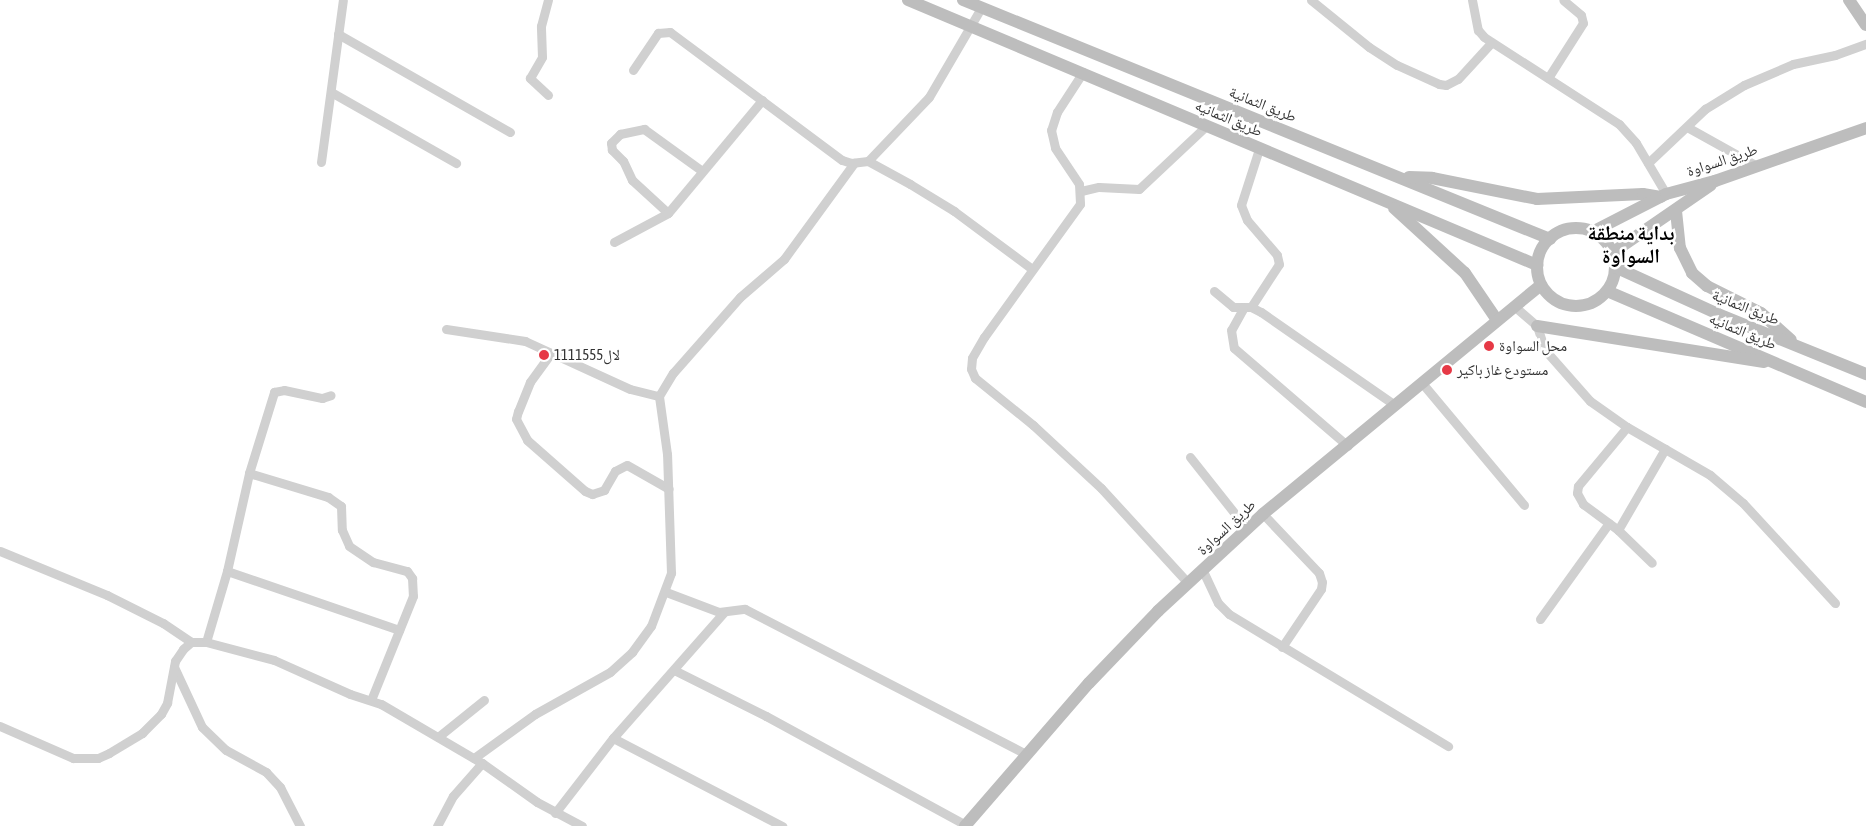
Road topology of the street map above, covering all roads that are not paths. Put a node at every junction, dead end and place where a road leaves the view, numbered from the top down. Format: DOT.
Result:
graph roads {
  1 [pos="343,0"];
  2 [pos="548,0"];
  3 [pos="908,0"];
  4 [pos="963,0"];
  5 [pos="1311,0"];
  6 [pos="1472,0"];
  7 [pos="1563,0"];
  8 [pos="1849,0"];
  9 [pos="982,8"];
  10 [pos="1866,25"];
  11 [pos="971,26"];
  12 [pos="338,34"];
  13 [pos="1491,43"];
  14 [pos="1866,44"];
  15 [pos="633,70"];
  16 [pos="1083,72"];
  17 [pos="1548,78"];
  18 [pos="331,92"];
  19 [pos="548,95"];
  20 [pos="762,100"];
  21 [pos="1206,126"];
  22 [pos="1687,127"];
  23 [pos="1866,128"];
  24 [pos="510,132"];
  25 [pos="1259,149"];
  26 [pos="868,161"];
  27 [pos="321,162"];
  28 [pos="854,163"];
  29 [pos="1648,163"];
  30 [pos="456,164"];
  31 [pos="1757,166"];
  32 [pos="702,171"];
  33 [pos="1400,177"];
  34 [pos="1715,181"];
  35 [pos="1081,191"];
  36 [pos="1664,196"];
  37 [pos="1387,201"];
  38 [pos="1676,211"];
  39 [pos="668,213"];
  40 [pos="1592,232"];
  41 [pos="1550,238"];
  42 [pos="614,242"];
  43 [pos="1612,253"];
  44 [pos="1537,265"];
  45 [pos="1615,267"];
  46 [pos="1032,269"];
  47 [pos="1541,285"];
  48 [pos="1214,291"];
  49 [pos="1607,291"];
  50 [pos="1514,306"];
  51 [pos="1247,307"];
  52 [pos="1498,320"];
  53 [pos="1536,326"];
  54 [pos="446,329"];
  55 [pos="1797,345"];
  56 [pos="551,353"];
  57 [pos="1782,366"];
  58 [pos="1866,374"];
  59 [pos="1422,383"];
  60 [pos="331,394"];
  61 [pos="660,396"];
  62 [pos="1866,402"];
  63 [pos="1395,405"];
  64 [pos="1627,427"];
  65 [pos="1348,446"];
  66 [pos="1665,449"];
  67 [pos="1190,456"];
  68 [pos="249,473"];
  69 [pos="669,489"];
  70 [pos="1524,505"];
  71 [pos="1263,514"];
  72 [pos="1609,523"];
  73 [pos="1247,530"];
  74 [pos="1618,530"];
  75 [pos="0,551"];
  76 [pos="1652,564"];
  77 [pos="227,571"];
  78 [pos="1203,571"];
  79 [pos="1188,583"];
  80 [pos="666,592"];
  81 [pos="1835,603"];
  82 [pos="724,612"];
  83 [pos="1540,619"];
  84 [pos="400,630"];
  85 [pos="191,642"];
  86 [pos="206,642"];
  87 [pos="1282,647"];
  88 [pos="174,668"];
  89 [pos="674,670"];
  90 [pos="371,700"];
  91 [pos="484,700"];
  92 [pos="0,726"];
  93 [pos="438,737"];
  94 [pos="613,738"];
  95 [pos="1448,746"];
  96 [pos="1026,754"];
  97 [pos="478,760"];
  98 [pos="555,813"];
  99 [pos="965,825"];
  100 [pos="300,826"];
  101 [pos="437,826"];
  102 [pos="582,826"];
  103 [pos="782,826"];
  1 -- 12 [label="street"];
  2 -- 19 [label="street"];
  3 -- 11 [label="street, طريق الثمانيه"];
  4 -- 9 [label="street, طريق الثمانية"];
  5 -- 13 [label="street"];
  6 -- 13 [label="street"];
  7 -- 17 [label="street"];
  8 -- 10 [label="street"];
  9 -- 11 [label="street"];
  9 -- 33 [label="street, طريق الثمانية"];
  11 -- 16 [label="street, طريق الثمانيه"];
  11 -- 26 [label="street"];
  12 -- 18 [label="street"];
  12 -- 24 [label="street"];
  13 -- 17 [label="street"];
  14 -- 22 [label="street"];
  15 -- 20 [label="street"];
  16 -- 21 [label="street, طريق الثمانيه"];
  16 -- 35 [label="street"];
  17 -- 29 [label="street"];
  18 -- 27 [label="street"];
  18 -- 30 [label="street"];
  20 -- 28 [label="street"];
  20 -- 32 [label="street"];
  21 -- 25 [label="street, طريق الثمانيه"];
  21 -- 35 [label="street"];
  22 -- 29 [label="street"];
  22 -- 31 [label="street"];
  23 -- 31 [label="street, طريق السواوة"];
  25 -- 37 [label="street, طريق الثمانيه"];
  25 -- 51 [label="street"];
  26 -- 28 [label="street"];
  26 -- 46 [label="street"];
  28 -- 61 [label="street"];
  29 -- 36 [label="street"];
  31 -- 34 [label="street, طريق السواوة"];
  32 -- 39 [label="street"];
  32 -- 39 [label="street"];
  33 -- 36 [label="street"];
  33 -- 41 [label="street, طريق الثمانية"];
  34 -- 36 [label="street, طريق السواوة"];
  34 -- 38 [label="street"];
  35 -- 46 [label="street"];
  36 -- 40 [label="street, طريق السواوة"];
  37 -- 44 [label="street, طريق الثمانيه"];
  37 -- 52 [label="street"];
  38 -- 43 [label="street"];
  38 -- 55 [label="street"];
  39 -- 42 [label="street"];
  40 -- 41 [label="street"];
  40 -- 43 [label="street"];
  41 -- 44 [label="street"];
  43 -- 45 [label="street"];
  44 -- 47 [label="street"];
  45 -- 49 [label="street"];
  45 -- 55 [label="street, طريق الثمانية"];
  46 -- 79 [label="street"];
  47 -- 49 [label="street"];
  47 -- 50 [label="street, طريق السواوة"];
  48 -- 51 [label="street"];
  49 -- 57 [label="street, طريق الثمانيه"];
  50 -- 52 [label="street, طريق السواوة"];
  50 -- 53 [label="street"];
  51 -- 63 [label="street"];
  51 -- 65 [label="street"];
  52 -- 59 [label="street, طريق السواوة"];
  53 -- 57 [label="street"];
  53 -- 64 [label="street"];
  54 -- 56 [label="street"];
  55 -- 58 [label="street, طريق الثمانية"];
  56 -- 61 [label="street"];
  56 -- 69 [label="street"];
  57 -- 62 [label="street, طريق الثمانيه"];
  59 -- 63 [label="street, طريق السواوة"];
  59 -- 70 [label="street"];
  60 -- 68 [label="street"];
  61 -- 69 [label="street"];
  63 -- 65 [label="street, طريق السواوة"];
  64 -- 66 [label="street"];
  64 -- 72 [label="street"];
  65 -- 71 [label="street, طريق السواوة"];
  66 -- 74 [label="street"];
  66 -- 81 [label="street"];
  67 -- 73 [label="street"];
  68 -- 77 [label="street"];
  68 -- 84 [label="street"];
  69 -- 80 [label="street"];
  71 -- 73 [label="street, طريق السواوة"];
  71 -- 87 [label="street"];
  72 -- 74 [label="street"];
  72 -- 83 [label="street"];
  73 -- 78 [label="street, طريق السواوة"];
  74 -- 76 [label="street"];
  75 -- 85 [label="street"];
  77 -- 84 [label="street"];
  77 -- 86 [label="street"];
  78 -- 79 [label="street, طريق السواوة"];
  78 -- 87 [label="street"];
  79 -- 96 [label="street, طريق السواوة"];
  80 -- 82 [label="street"];
  80 -- 97 [label="street"];
  82 -- 89 [label="street"];
  82 -- 96 [label="street"];
  84 -- 90 [label="street"];
  85 -- 86 [label="street"];
  85 -- 88 [label="street"];
  86 -- 90 [label="street"];
  87 -- 95 [label="street"];
  88 -- 92 [label="street"];
  88 -- 100 [label="street"];
  89 -- 94 [label="street"];
  89 -- 99 [label="street"];
  90 -- 93 [label="street"];
  91 -- 93 [label="street"];
  93 -- 97 [label="street"];
  94 -- 98 [label="street"];
  94 -- 103 [label="street"];
  96 -- 99 [label="street, طريق السواوة"];
  97 -- 98 [label="street"];
  97 -- 101 [label="street"];
  98 -- 102 [label="street"];
}
